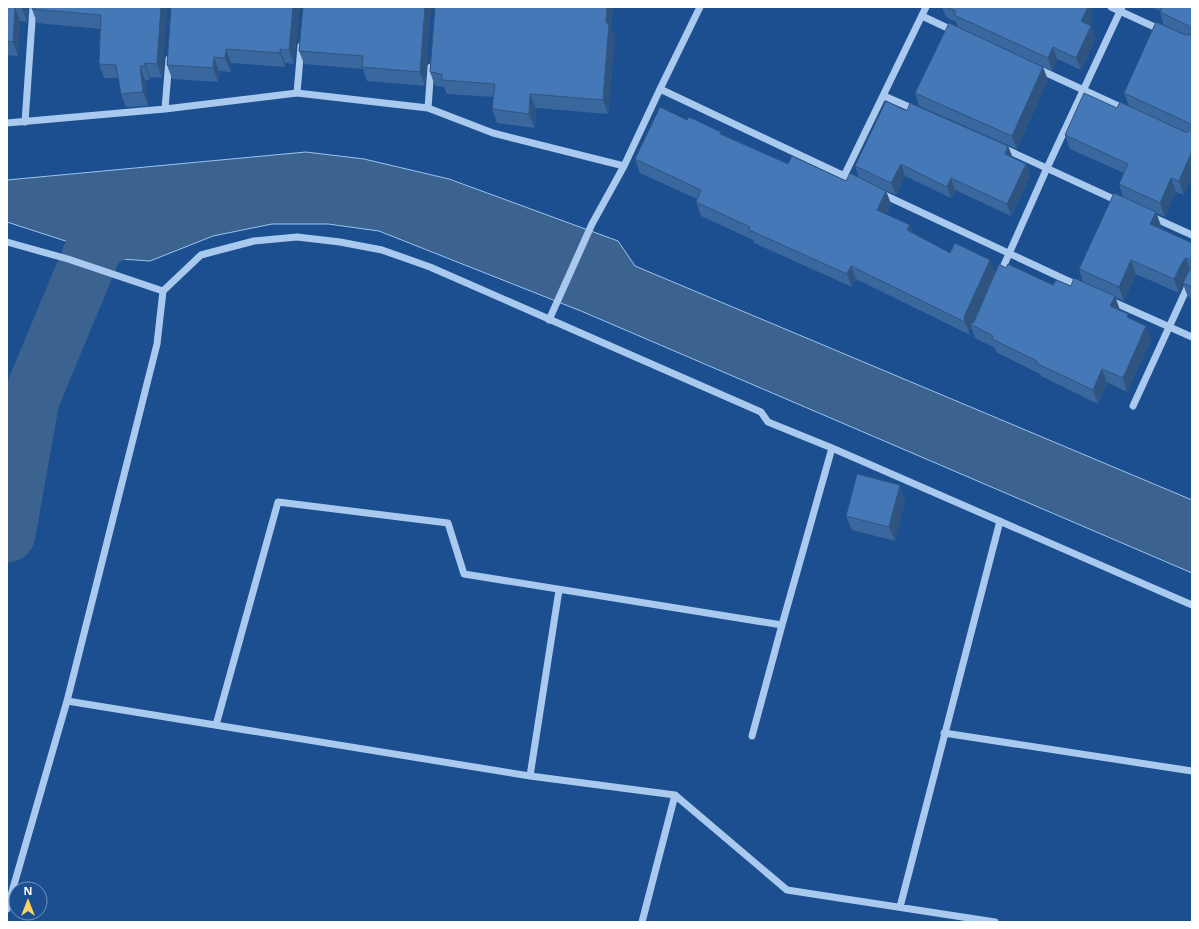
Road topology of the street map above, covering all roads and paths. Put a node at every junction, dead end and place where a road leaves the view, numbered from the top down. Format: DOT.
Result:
graph roads {
  1 [pos="34,7"];
  2 [pos="700,7"];
  3 [pos="926,7"];
  4 [pos="1111,7"];
  5 [pos="1121,9"];
  6 [pos="922,16"];
  7 [pos="1170,34"];
  8 [pos="964,35"];
  9 [pos="302,38"];
  10 [pos="169,54"];
  11 [pos="432,61"];
  12 [pos="1034,68"];
  13 [pos="660,89"];
  14 [pos="1084,90"];
  15 [pos="297,94"];
  16 [pos="884,96"];
  17 [pos="428,108"];
  18 [pos="165,109"];
  19 [pos="926,114"];
  20 [pos="1134,114"];
  21 [pos="25,122"];
  22 [pos="7,123"];
  23 [pos="997,146"];
  24 [pos="624,166"];
  25 [pos="1047,168"];
  26 [pos="844,176"];
  27 [pos="858,183"];
  28 [pos="873,190"];
  29 [pos="1127,205"];
  30 [pos="1141,212"];
  31 [pos="1192,235"];
  32 [pos="7,242"];
  33 [pos="1008,254"];
  34 [pos="1192,277"];
  35 [pos="996,283"];
  36 [pos="1085,289"];
  37 [pos="163,291"];
  38 [pos="1099,295"];
  39 [pos="549,320"];
  40 [pos="1169,327"];
  41 [pos="1192,337"];
  42 [pos="1134,406"];
  43 [pos="832,448"];
  44 [pos="1000,521"];
  45 [pos="559,590"];
  46 [pos="1192,604"];
  47 [pos="782,625"];
  48 [pos="67,701"];
  49 [pos="216,725"];
  50 [pos="944,733"];
  51 [pos="752,736"];
  52 [pos="1192,771"];
  53 [pos="530,776"];
  54 [pos="675,795"];
  55 [pos="900,907"];
  56 [pos="7,909"];
  57 [pos="642,922"];
  58 [pos="995,922"];
  1 -- 21 [label="street"];
  2 -- 13 [label="street"];
  3 -- 6 [label="street"];
  4 -- 5 [label="street"];
  5 -- 7 [label="street"];
  5 -- 14 [label="street"];
  6 -- 8 [label="street"];
  6 -- 16 [label="street"];
  9 -- 15 [label="street"];
  10 -- 18 [label="street"];
  11 -- 17 [label="street"];
  12 -- 14 [label="street"];
  13 -- 24 [label="street"];
  13 -- 26 [label="street"];
  14 -- 20 [label="street"];
  14 -- 25 [label="street"];
  15 -- 17 [label="street"];
  15 -- 18 [label="street"];
  16 -- 19 [label="street"];
  16 -- 26 [label="street"];
  17 -- 24 [label="street"];
  18 -- 21 [label="street"];
  21 -- 22 [label="street"];
  23 -- 25 [label="street"];
  24 -- 39 [label="street"];
  25 -- 29 [label="street"];
  25 -- 33 [label="street"];
  26 -- 27 [label="street"];
  28 -- 33 [label="street"];
  30 -- 31 [label="street"];
  32 -- 37 [label="street"];
  33 -- 35 [label="street"];
  33 -- 36 [label="street"];
  34 -- 40 [label="street"];
  37 -- 39 [label="street"];
  37 -- 48 [label="street"];
  38 -- 40 [label="street"];
  39 -- 43 [label="street"];
  40 -- 41 [label="street"];
  40 -- 42 [label="street"];
  43 -- 44 [label="street"];
  43 -- 47 [label="street"];
  44 -- 46 [label="street"];
  44 -- 50 [label="street"];
  45 -- 47 [label="street"];
  45 -- 49 [label="street"];
  45 -- 53 [label="street"];
  47 -- 51 [label="street"];
  48 -- 49 [label="street"];
  48 -- 56 [label="street"];
  49 -- 53 [label="street"];
  50 -- 52 [label="street"];
  50 -- 55 [label="street"];
  53 -- 54 [label="street"];
  54 -- 55 [label="street"];
  54 -- 57 [label="street"];
  55 -- 58 [label="street"];
}
